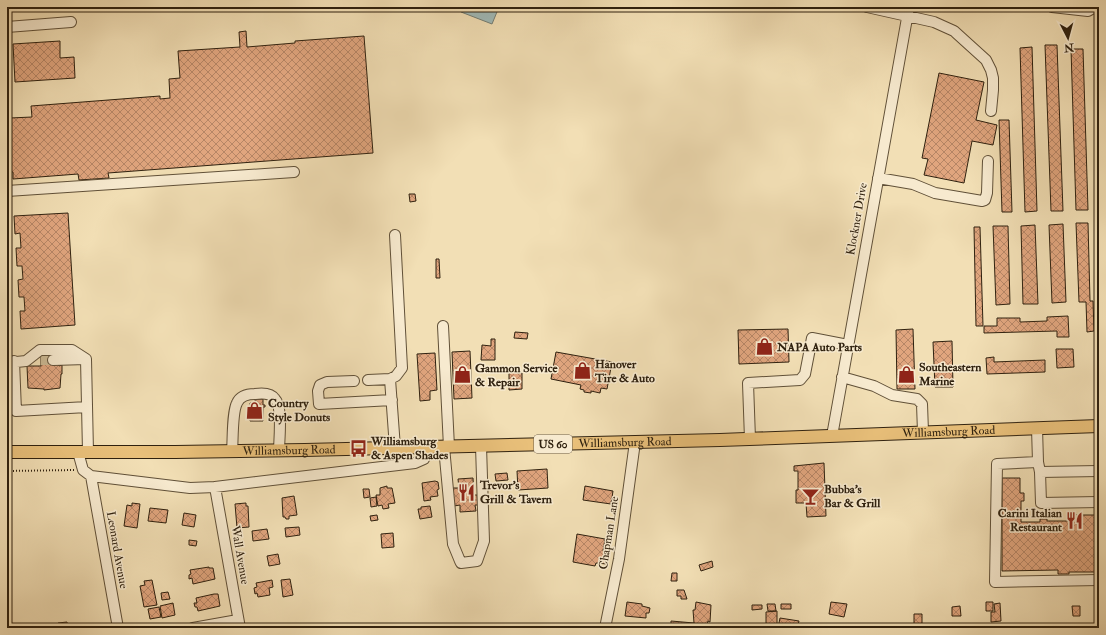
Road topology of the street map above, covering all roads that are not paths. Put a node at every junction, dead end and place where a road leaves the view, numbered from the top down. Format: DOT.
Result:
graph roads {
  1 [pos="867,7"];
  2 [pos="1052,7"];
  3 [pos="1095,7"];
  4 [pos="908,12"];
  5 [pos="71,22"];
  6 [pos="7,27"];
  7 [pos="991,111"];
  8 [pos="988,161"];
  9 [pos="294,172"];
  10 [pos="878,178"];
  11 [pos="7,191"];
  12 [pos="395,235"];
  13 [pos="443,326"];
  14 [pos="848,345"];
  15 [pos="86,359"];
  16 [pos="41,360"];
  17 [pos="53,360"];
  18 [pos="26,361"];
  19 [pos="11,362"];
  20 [pos="842,377"];
  21 [pos="390,378"];
  22 [pos="368,380"];
  23 [pos="354,381"];
  24 [pos="392,400"];
  25 [pos="87,407"];
  26 [pos="1099,426"];
  27 [pos="1037,428"];
  28 [pos="923,432"];
  29 [pos="832,436"];
  30 [pos="750,439"];
  31 [pos="635,442"];
  32 [pos="481,446"];
  33 [pos="430,447"];
  34 [pos="447,447"];
  35 [pos="395,448"];
  36 [pos="279,451"];
  37 [pos="7,452"];
  38 [pos="83,452"];
  39 [pos="232,452"];
  40 [pos="1039,467"];
  41 [pos="1099,471"];
  42 [pos="87,473"];
  43 [pos="215,487"];
  44 [pos="1099,502"];
  45 [pos="1099,580"];
  46 [pos="239,624"];
  47 [pos="118,628"];
  48 [pos="193,628"];
  49 [pos="605,628"];
  1 -- 4 [label="street"];
  2 -- 3 [label="street"];
  4 -- 7 [label="street"];
  4 -- 10 [label="street, Klockner Drive"];
  5 -- 6 [label="street"];
  8 -- 10 [label="street"];
  9 -- 11 [label="street"];
  10 -- 14 [label="street, Klockner Drive"];
  12 -- 21 [label="street"];
  13 -- 34 [label="street"];
  14 -- 20 [label="street, Klockner Drive"];
  14 -- 30 [label="street"];
  15 -- 17 [label="street"];
  15 -- 18 [label="street"];
  15 -- 25 [label="street, Leonard Avenue"];
  16 -- 18 [label="street"];
  18 -- 19 [label="street"];
  19 -- 25 [label="street"];
  20 -- 28 [label="street"];
  20 -- 29 [label="street, Klockner Drive"];
  21 -- 22 [label="street"];
  21 -- 24 [label="street"];
  23 -- 24 [label="street"];
  24 -- 35 [label="street"];
  25 -- 38 [label="street, Leonard Avenue"];
  26 -- 27 [label="main road, Williamsburg Road / US 60"];
  27 -- 28 [label="main road, Williamsburg Road / US 60"];
  27 -- 40 [label="street"];
  28 -- 29 [label="main road, Williamsburg Road / US 60"];
  29 -- 30 [label="main road, Williamsburg Road / US 60"];
  30 -- 31 [label="main road, Williamsburg Road / US 60"];
  31 -- 32 [label="main road, Williamsburg Road / US 60"];
  31 -- 49 [label="street, Chapman Lane"];
  32 -- 34 [label="main road, Williamsburg Road / US 60"];
  32 -- 34 [label="street"];
  33 -- 34 [label="main road, Williamsburg Road / US 60"];
  33 -- 35 [label="main road, Williamsburg Road / US 60"];
  33 -- 43 [label="street"];
  35 -- 36 [label="main road, Williamsburg Road / US 60"];
  36 -- 39 [label="main road, Williamsburg Road / US 60"];
  36 -- 39 [label="street"];
  37 -- 38 [label="main road, Williamsburg Road / US 60"];
  38 -- 39 [label="main road, Williamsburg Road / US 60"];
  38 -- 42 [label="street, Leonard Avenue"];
  40 -- 41 [label="street"];
  40 -- 44 [label="street"];
  40 -- 45 [label="street"];
  42 -- 43 [label="street"];
  42 -- 47 [label="street, Leonard Avenue"];
  43 -- 46 [label="street, Wall Avenue"];
  46 -- 48 [label="street"];
}
